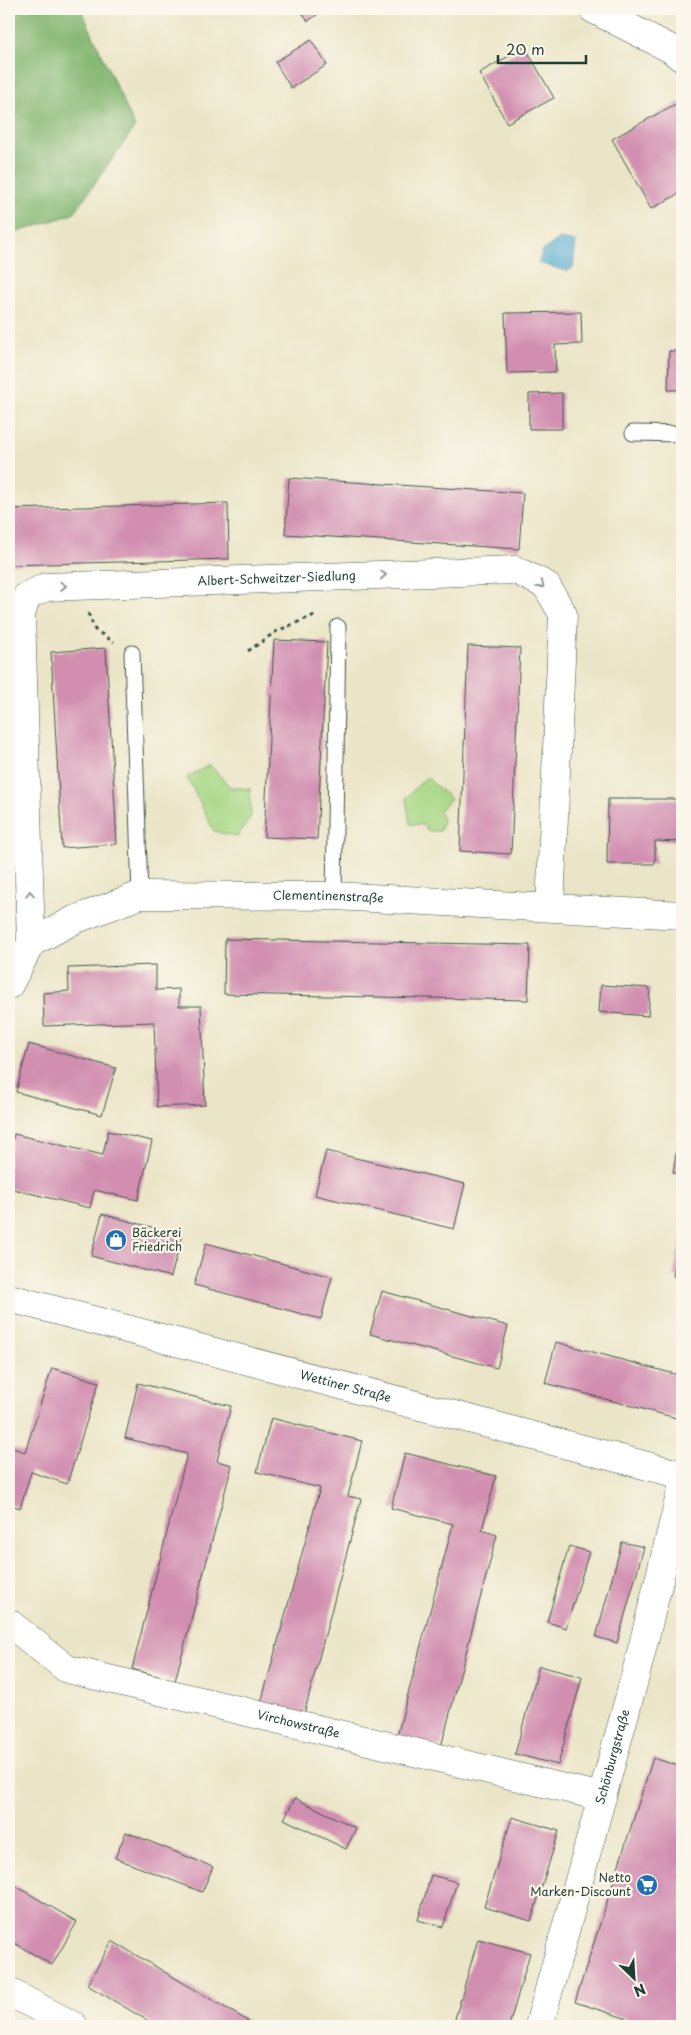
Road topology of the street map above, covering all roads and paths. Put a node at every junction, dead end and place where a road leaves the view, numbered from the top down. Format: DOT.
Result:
graph roads {
  1 [pos="592,9"];
  2 [pos="677,53"];
  3 [pos="633,433"];
  4 [pos="682,434"];
  5 [pos="78,586"];
  6 [pos="18,597"];
  7 [pos="317,614"];
  8 [pos="338,627"];
  9 [pos="248,651"];
  10 [pos="132,653"];
  11 [pos="15,666"];
  12 [pos="140,895"];
  13 [pos="334,896"];
  14 [pos="550,907"];
  15 [pos="682,915"];
  16 [pos="32,943"];
  17 [pos="9,985"];
  18 [pos="9,1298"];
  19 [pos="38,1306"];
  20 [pos="9,1314"];
  21 [pos="682,1475"];
  22 [pos="682,1488"];
  23 [pos="9,1623"];
  24 [pos="602,1798"];
  25 [pos="9,1992"];
  26 [pos="74,2026"];
  27 [pos="539,2026"];
  1 -- 2 [label="street"];
  3 -- 4 [label="lane"];
  6 -- 5 [label="street, Albert-Schweitzer-Siedlung, one-way"];
  5 -- 10 [label="path"];
  5 -- 14 [label="street, Albert-Schweitzer-Siedlung, one-way"];
  6 -- 11 [label="street, Albert-Schweitzer-Siedlung"];
  7 -- 9 [label="path"];
  8 -- 13 [label="lane"];
  10 -- 12 [label="lane"];
  16 -- 11 [label="street, Albert-Schweitzer-Siedlung, one-way"];
  12 -- 13 [label="street, Clementinenstraße"];
  12 -- 16 [label="street, Clementinenstraße"];
  13 -- 14 [label="street, Clementinenstraße"];
  14 -- 15 [label="street, Clementinenstraße"];
  16 -- 17 [label="street"];
  18 -- 19 [label="street, Wettiner Straße"];
  19 -- 20 [label="street"];
  19 -- 21 [label="street, Wettiner Straße"];
  22 -- 24 [label="street, Schönburgstraße"];
  23 -- 24 [label="street, Virchowstraße"];
  24 -- 27 [label="street, Schönburgstraße"];
  25 -- 26 [label="street"];
}
